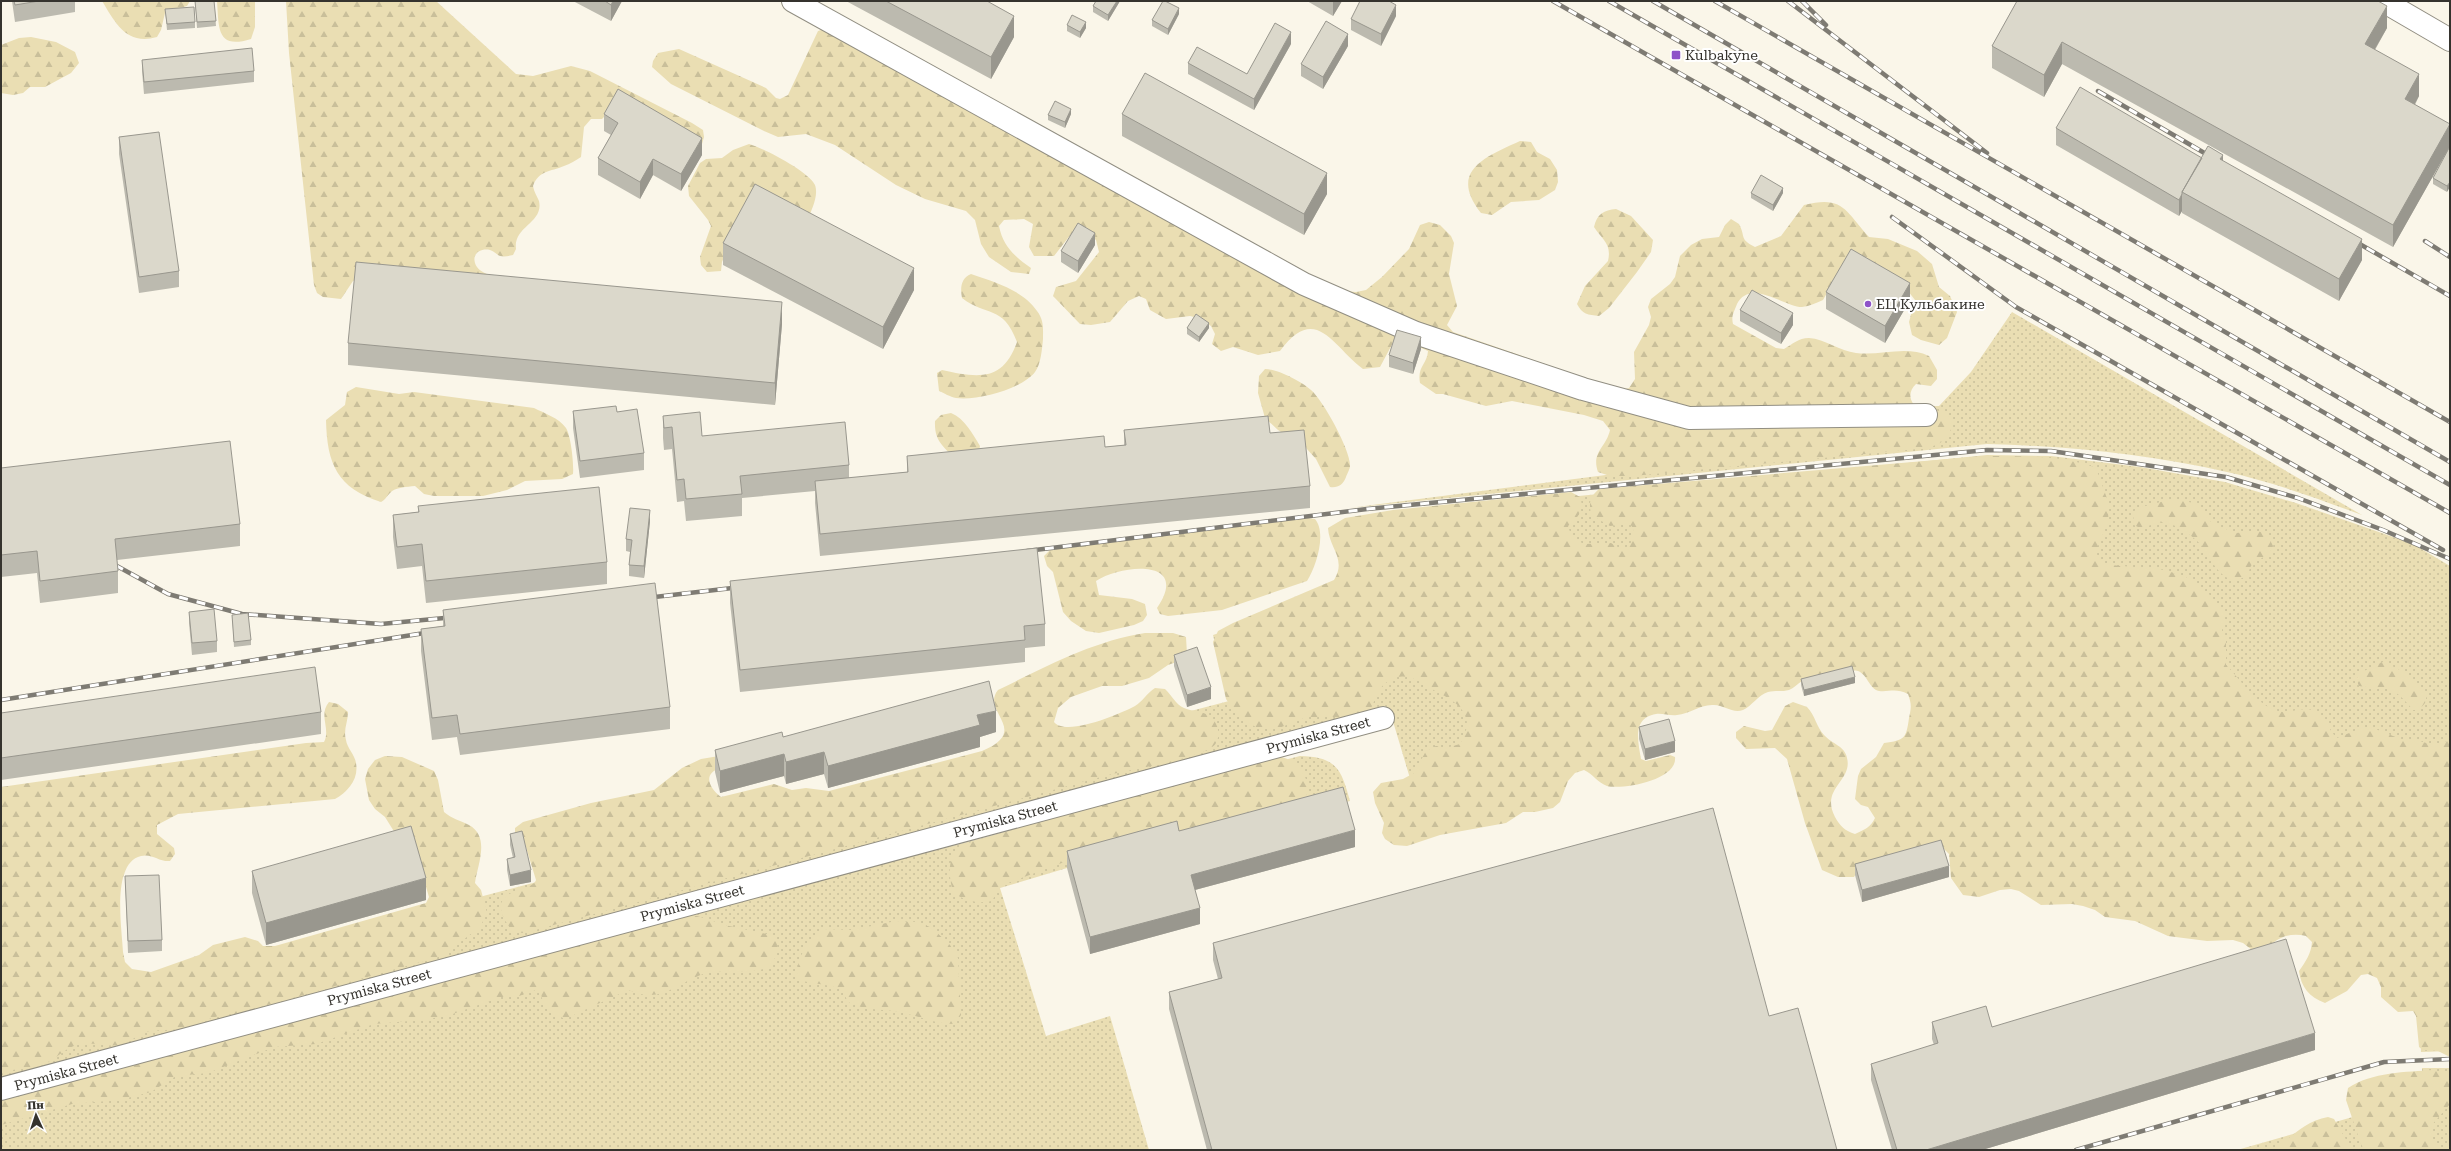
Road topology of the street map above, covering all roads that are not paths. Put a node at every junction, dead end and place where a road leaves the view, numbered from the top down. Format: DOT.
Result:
graph roads {
  1 [pos="793,1"];
  2 [pos="2383,1"];
  3 [pos="2450,40"];
  4 [pos="1926,415"];
  5 [pos="1383,718"];
  6 [pos="1,1089"];
  1 -- 4 [label="street"];
  2 -- 3 [label="street"];
  5 -- 6 [label="street, Prymiska Street"];
}
